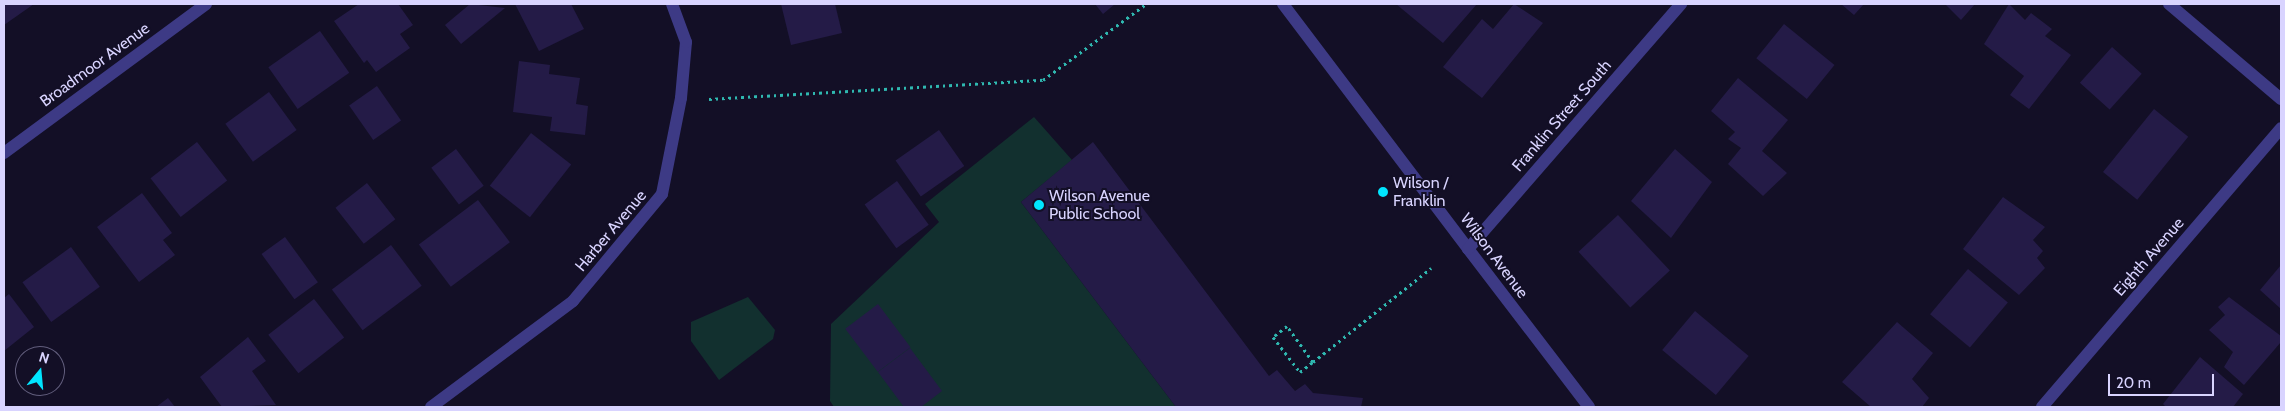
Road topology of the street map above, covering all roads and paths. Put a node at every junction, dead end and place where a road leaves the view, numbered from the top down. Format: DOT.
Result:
graph roads {
  1 [pos="206,4"];
  2 [pos="672,4"];
  3 [pos="1146,4"];
  4 [pos="1282,4"];
  5 [pos="1681,4"];
  6 [pos="2169,4"];
  7 [pos="710,98"];
  8 [pos="2281,99"];
  9 [pos="2281,128"];
  10 [pos="4,153"];
  11 [pos="1468,249"];
  12 [pos="1432,268"];
  13 [pos="1313,362"];
  14 [pos="431,407"];
  15 [pos="1589,407"];
  16 [pos="2042,407"];
  1 -- 10 [label="street, Broadmoor Avenue"];
  2 -- 14 [label="street, Harber Avenue"];
  3 -- 7 [label="path"];
  4 -- 11 [label="street, Wilson Avenue"];
  5 -- 11 [label="street, Franklin Street South"];
  6 -- 8 [label="street"];
  9 -- 16 [label="street, Eighth Avenue"];
  11 -- 15 [label="street, Wilson Avenue"];
  12 -- 13 [label="path"];
  13 -- 13 [label="path"];
}
